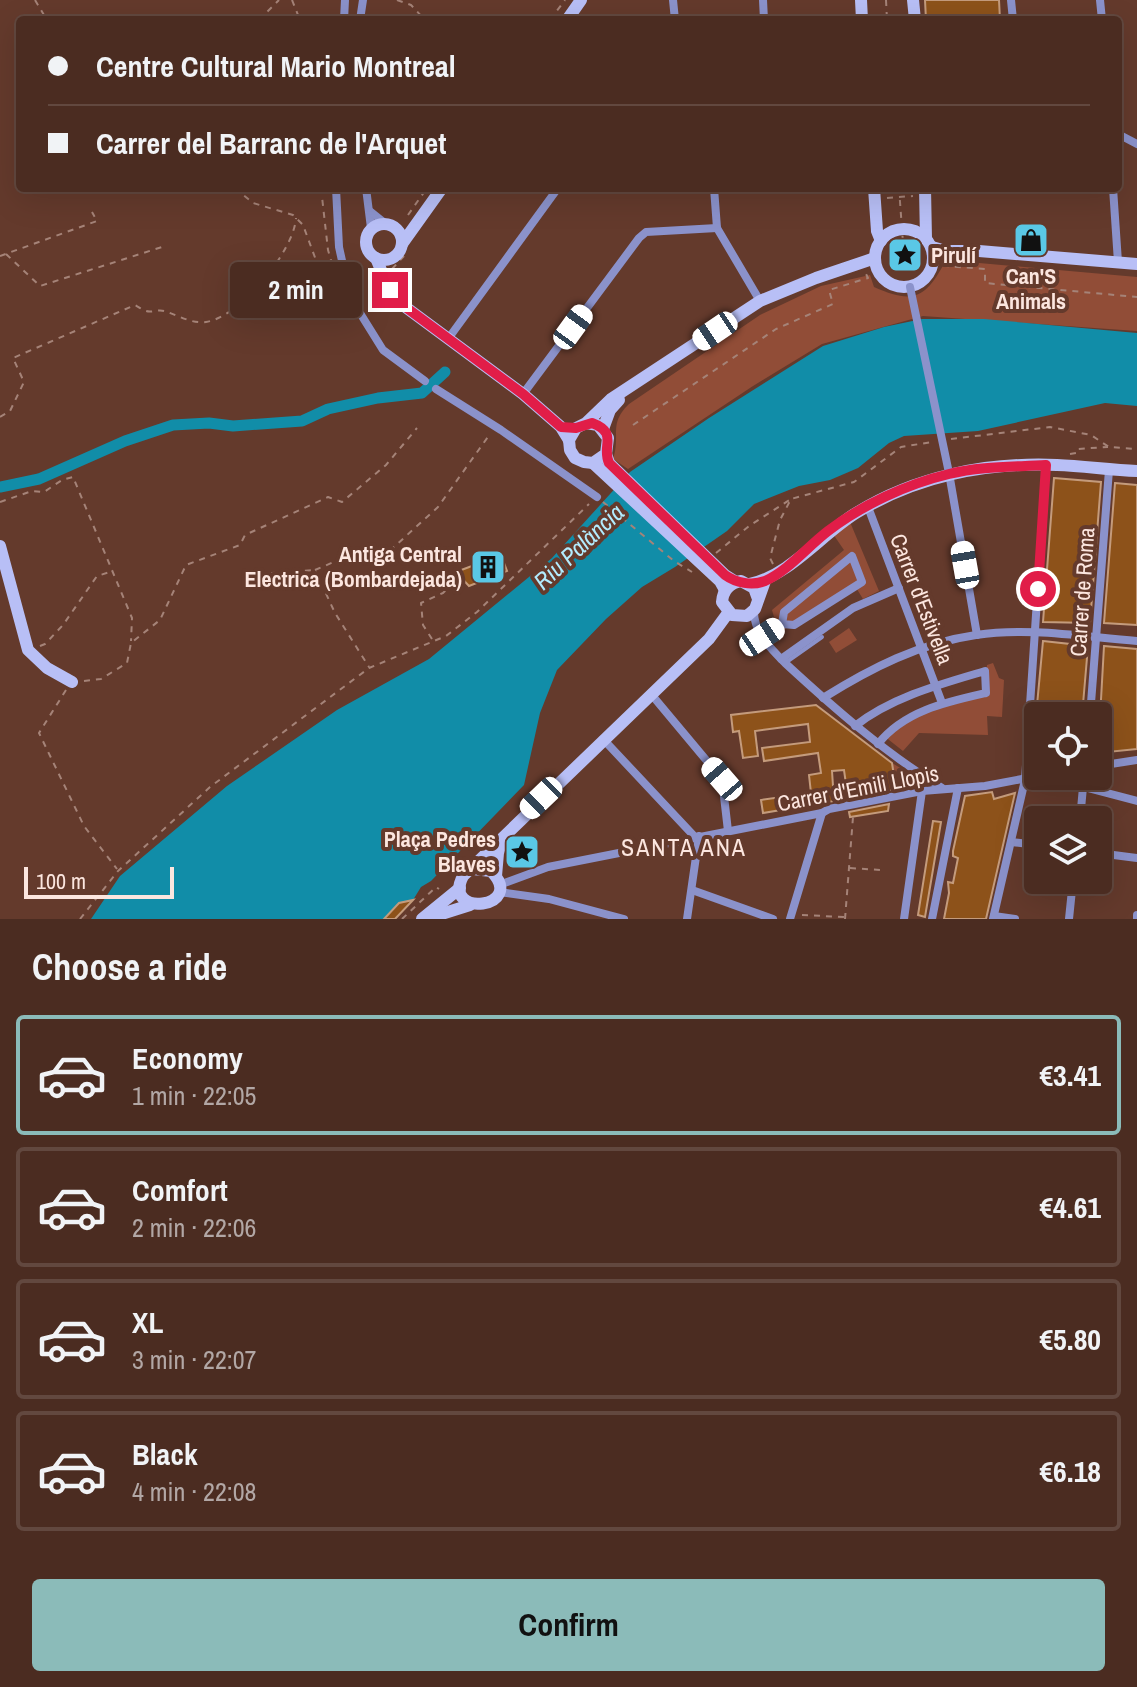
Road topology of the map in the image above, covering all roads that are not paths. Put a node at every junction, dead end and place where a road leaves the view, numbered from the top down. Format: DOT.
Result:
graph roads {
  1 [pos="336,192"];
  2 [pos="367,192"];
  3 [pos="439,192"];
  4 [pos="555,192"];
  5 [pos="714,192"];
  6 [pos="926,192"];
  7 [pos="1113,192"];
  8 [pos="874,193"];
  9 [pos="371,212"];
  10 [pos="417,221"];
  11 [pos="390,226"];
  12 [pos="371,228"];
  13 [pos="717,228"];
  14 [pos="881,241"];
  15 [pos="404,248"];
  16 [pos="931,248"];
  17 [pos="1118,262"];
  18 [pos="876,264"];
  19 [pos="1137,264"];
  20 [pos="389,269"];
  21 [pos="910,287"];
  22 [pos="760,301"];
  23 [pos="448,339"];
  24 [pos="425,381"];
  25 [pos="436,389"];
  26 [pos="627,391"];
  27 [pos="523,394"];
  28 [pos="603,429"];
  29 [pos="577,431"];
  30 [pos="606,454"];
  31 [pos="593,463"];
  32 [pos="1046,465"];
  33 [pos="1109,470"];
  34 [pos="1137,471"];
  35 [pos="949,473"];
  36 [pos="597,497"];
  37 [pos="868,507"];
  38 [pos="0,546"];
  39 [pos="765,581"];
  40 [pos="750,584"];
  41 [pos="730,586"];
  42 [pos="900,590"];
  43 [pos="755,610"];
  44 [pos="855,612"];
  45 [pos="733,615"];
  46 [pos="782,624"];
  47 [pos="1035,632"];
  48 [pos="977,635"];
  49 [pos="762,637"];
  50 [pos="822,637"];
  51 [pos="1097,638"];
  52 [pos="1137,641"];
  53 [pos="921,647"];
  54 [pos="783,661"];
  55 [pos="72,682"];
  56 [pos="935,685"];
  57 [pos="651,694"];
  58 [pos="823,698"];
  59 [pos="1030,702"];
  60 [pos="1091,702"];
  61 [pos="942,703"];
  62 [pos="855,726"];
  63 [pos="603,739"];
  64 [pos="878,744"];
  65 [pos="1137,760"];
  66 [pos="1112,764"];
  67 [pos="1024,780"];
  68 [pos="1024,784"];
  69 [pos="943,788"];
  70 [pos="958,788"];
  71 [pos="1095,790"];
  72 [pos="922,791"];
  73 [pos="1137,801"];
  74 [pos="822,813"];
  75 [pos="728,831"];
  76 [pos="503,835"];
  77 [pos="696,836"];
  78 [pos="1011,842"];
  79 [pos="1024,843"];
  80 [pos="1112,855"];
  81 [pos="1137,858"];
  82 [pos="473,869"];
  83 [pos="498,884"];
  84 [pos="460,888"];
  85 [pos="692,890"];
  86 [pos="1072,894"];
  87 [pos="470,905"];
  88 [pos="994,918"];
  89 [pos="424,919"];
  90 [pos="623,919"];
  91 [pos="687,919"];
  92 [pos="773,919"];
  93 [pos="790,919"];
  94 [pos="904,919"];
  95 [pos="932,919"];
  96 [pos="1015,919"];
  97 [pos="1069,919"];
  1 -- 24 [label="street"];
  2 -- 9 [label="street"];
  3 -- 10 [label="street"];
  4 -- 23 [label="street"];
  5 -- 13 [label="street"];
  6 -- 16 [label="street"];
  7 -- 17 [label="street"];
  8 -- 14 [label="street"];
  9 -- 11 [label="street"];
  9 -- 12 [label="street"];
  10 -- 11 [label="street"];
  10 -- 15 [label="street"];
  11 -- 12 [label="street"];
  11 -- 15 [label="street"];
  12 -- 20 [label="street"];
  13 -- 22 [label="street"];
  13 -- 27 [label="street"];
  14 -- 16 [label="street"];
  14 -- 18 [label="street"];
  15 -- 20 [label="street"];
  16 -- 17 [label="street"];
  16 -- 21 [label="street"];
  17 -- 19 [label="street"];
  18 -- 21 [label="street"];
  18 -- 22 [label="street"];
  20 -- 23 [label="street"];
  21 -- 35 [label="street, bridge"];
  22 -- 26 [label="street"];
  23 -- 27 [label="street"];
  25 -- 36 [label="street"];
  26 -- 28 [label="street"];
  26 -- 29 [label="street"];
  27 -- 29 [label="street"];
  28 -- 29 [label="street"];
  28 -- 30 [label="street"];
  29 -- 31 [label="street"];
  30 -- 31 [label="street"];
  30 -- 41 [label="street, bridge"];
  31 -- 41 [label="street, bridge"];
  32 -- 33 [label="street"];
  32 -- 35 [label="street"];
  32 -- 47 [label="street"];
  33 -- 34 [label="street"];
  33 -- 51 [label="street, Carrer de Roma"];
  35 -- 37 [label="street"];
  35 -- 48 [label="street"];
  37 -- 39 [label="street"];
  37 -- 42 [label="street, Carrer d'Estivella"];
  38 -- 55 [label="street"];
  39 -- 40 [label="street"];
  39 -- 43 [label="street"];
  40 -- 41 [label="street"];
  40 -- 43 [label="street"];
  41 -- 45 [label="street"];
  42 -- 44 [label="lane"];
  42 -- 53 [label="street, Carrer d'Estivella"];
  42 -- 54 [label="street"];
  43 -- 45 [label="street"];
  43 -- 49 [label="street"];
  45 -- 57 [label="street"];
  46 -- 46 [label="street"];
  46 -- 49 [label="street"];
  47 -- 48 [label="street"];
  47 -- 51 [label="street"];
  47 -- 59 [label="street"];
  48 -- 53 [label="street"];
  49 -- 54 [label="street"];
  50 -- 54 [label="lane"];
  51 -- 52 [label="street"];
  51 -- 60 [label="street, Carrer de Roma"];
  53 -- 56 [label="street, Carrer d'Estivella"];
  53 -- 58 [label="street"];
  54 -- 58 [label="street"];
  56 -- 61 [label="street, Carrer d'Estivella"];
  56 -- 61 [label="street"];
  56 -- 62 [label="street"];
  57 -- 63 [label="street"];
  57 -- 75 [label="street"];
  58 -- 62 [label="street"];
  61 -- 64 [label="street"];
  62 -- 64 [label="street"];
  63 -- 76 [label="street"];
  63 -- 77 [label="street"];
  64 -- 69 [label="street"];
  65 -- 66 [label="street"];
  67 -- 70 [label="street, Carrer d'Emili Llopis"];
  68 -- 78 [label="street"];
  69 -- 70 [label="street, Carrer d'Emili Llopis"];
  69 -- 72 [label="street, Carrer d'Emili Llopis"];
  70 -- 95 [label="street"];
  71 -- 73 [label="street"];
  72 -- 74 [label="street, Carrer d'Emili Llopis"];
  72 -- 94 [label="street"];
  74 -- 75 [label="street, Carrer d'Emili Llopis"];
  74 -- 93 [label="street"];
  75 -- 77 [label="street, Carrer d'Emili Llopis"];
  76 -- 82 [label="street"];
  76 -- 83 [label="street"];
  77 -- 83 [label="street, Carrer d'Emili Llopis"];
  77 -- 85 [label="street"];
  78 -- 79 [label="street"];
  78 -- 88 [label="street"];
  80 -- 81 [label="street"];
  82 -- 83 [label="street"];
  82 -- 84 [label="street"];
  83 -- 87 [label="street"];
  83 -- 90 [label="street"];
  84 -- 87 [label="street"];
  84 -- 89 [label="street"];
  85 -- 91 [label="street"];
  85 -- 92 [label="street"];
  86 -- 97 [label="street"];
  87 -- 89 [label="street"];
  88 -- 96 [label="street"];
}
